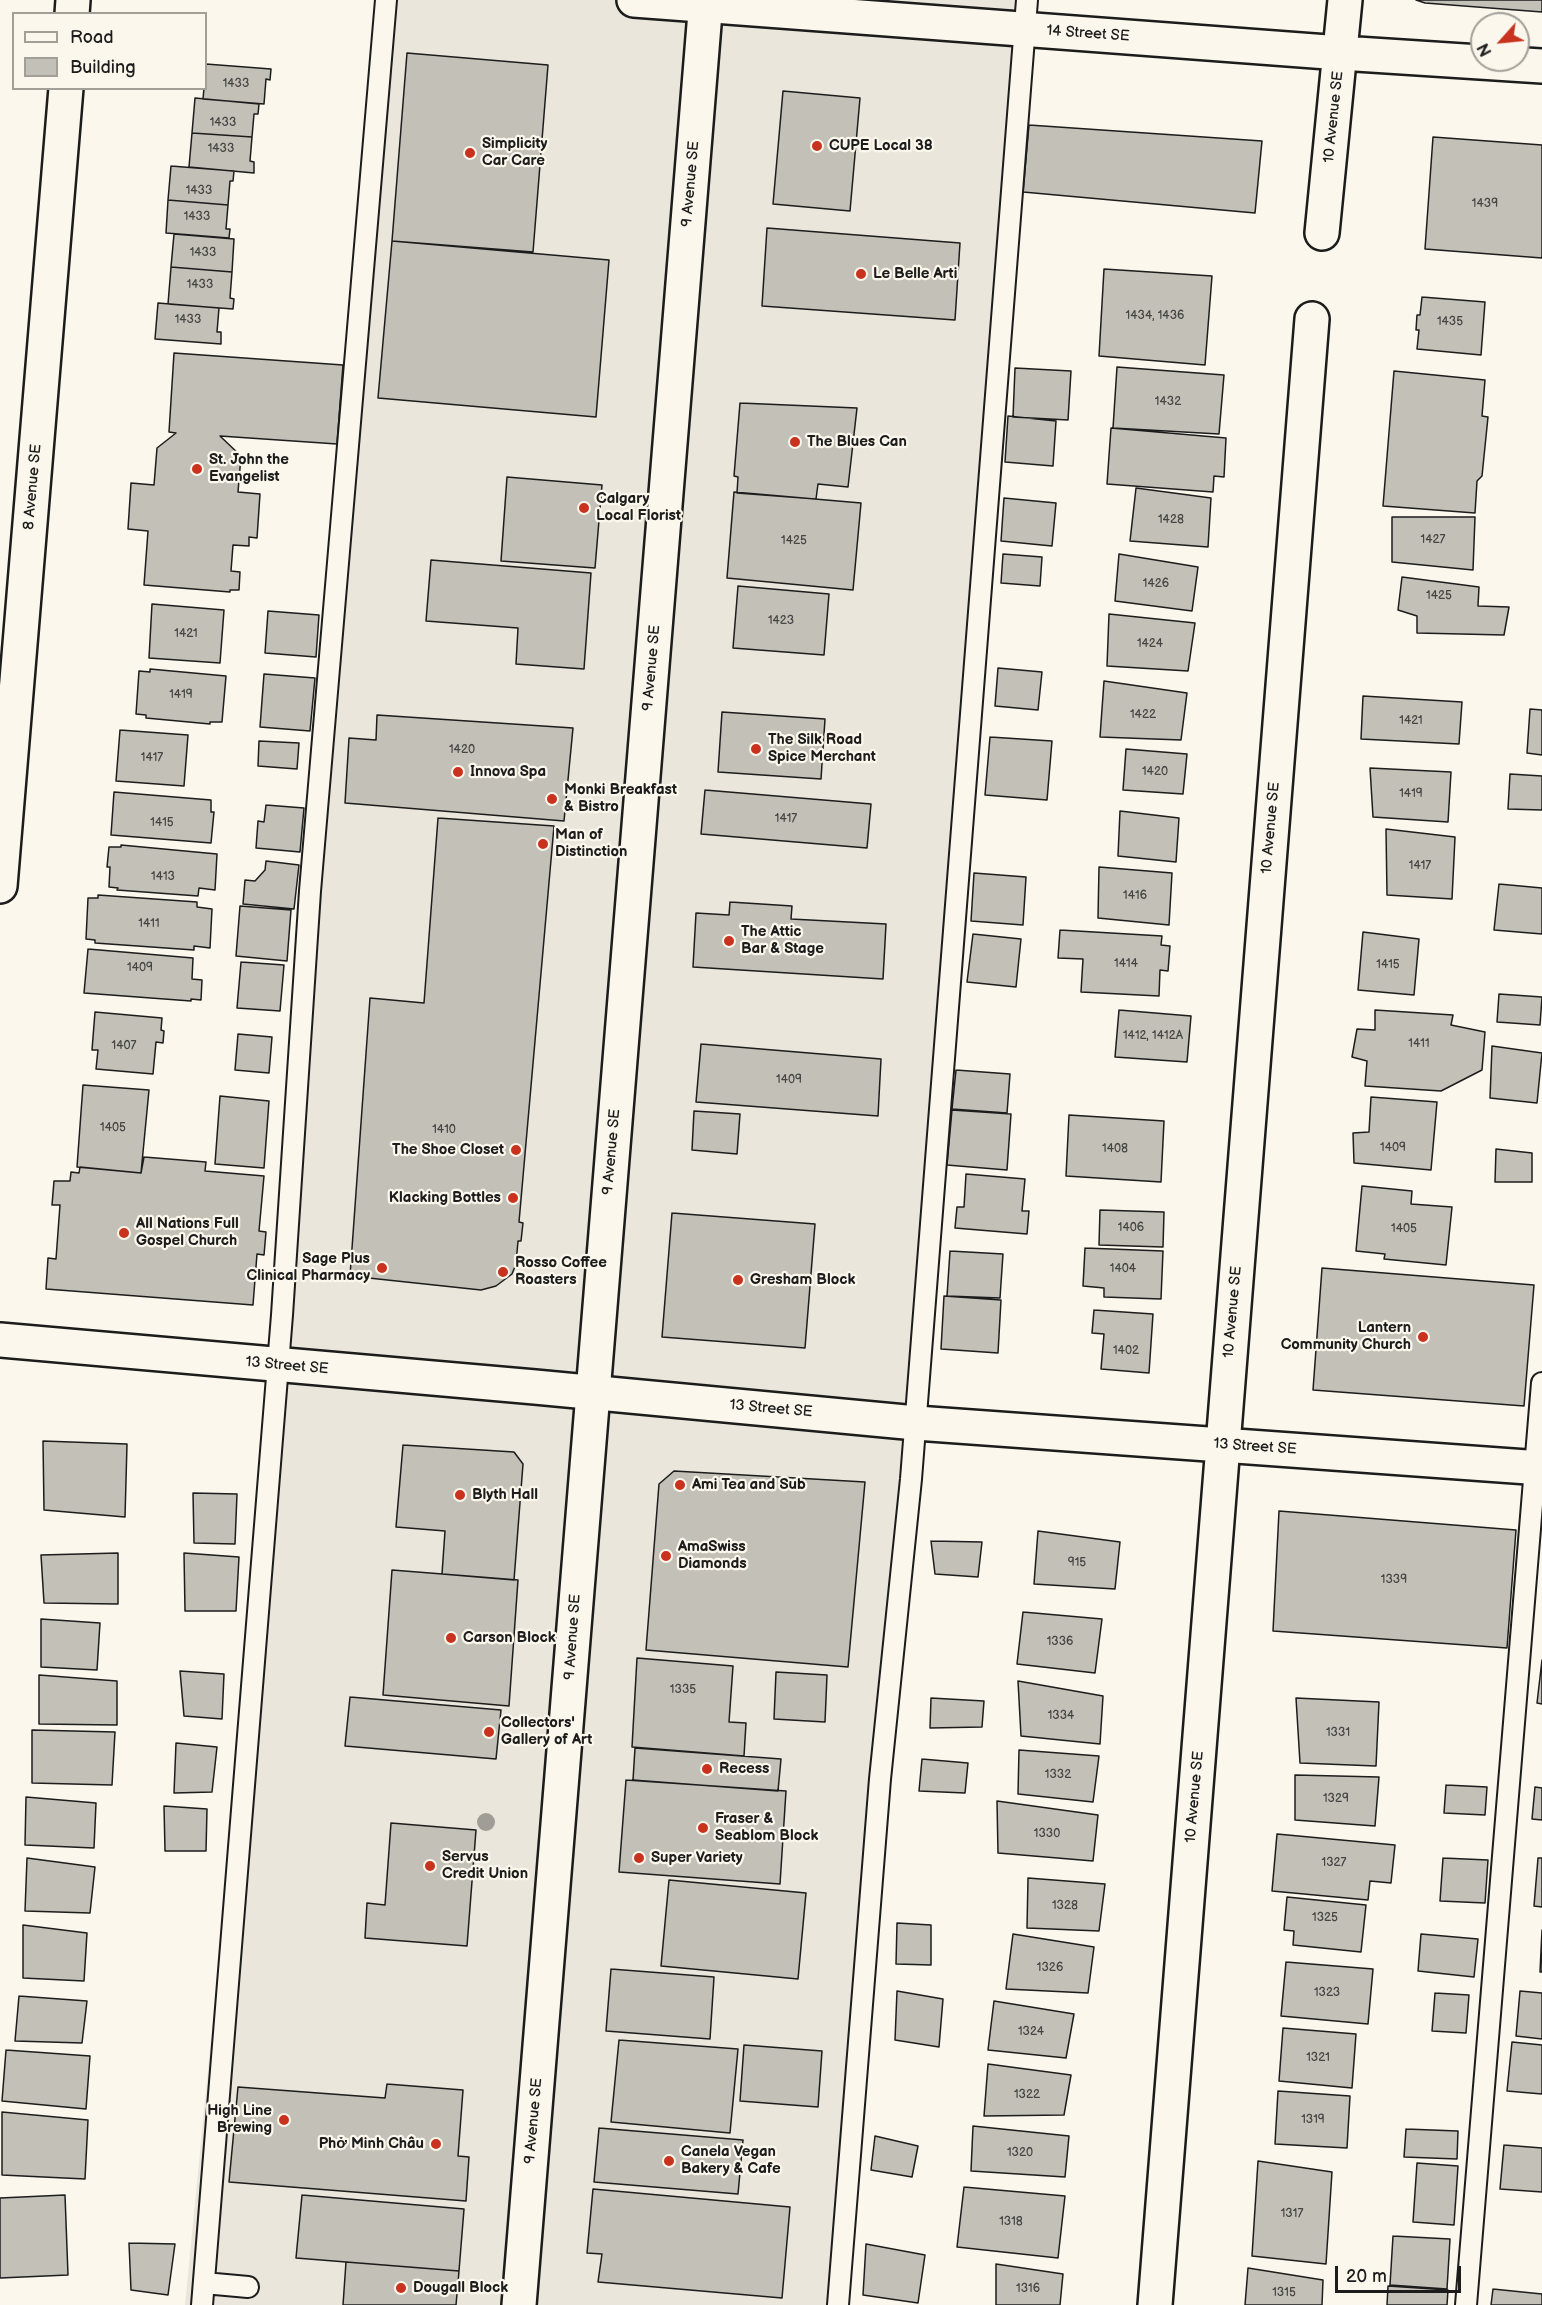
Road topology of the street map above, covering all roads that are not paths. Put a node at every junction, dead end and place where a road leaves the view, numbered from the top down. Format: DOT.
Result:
graph roads {
  1 [pos="386,0"];
  2 [pos="634,0"];
  3 [pos="1345,0"];
  4 [pos="706,3"];
  5 [pos="1026,14"];
  6 [pos="1341,53"];
  7 [pos="1542,66"];
  8 [pos="66,90"];
  9 [pos="1322,233"];
  10 [pos="1312,319"];
  11 [pos="6,734"];
  12 [pos="0,886"];
  13 [pos="0,1340"];
  14 [pos="277,1365"];
  15 [pos="1542,1383"];
  16 [pos="592,1392"];
  17 [pos="916,1423"];
  18 [pos="1222,1445"];
  19 [pos="1539,1468"];
  20 [pos="204,2283"];
  21 [pos="248,2287"];
  22 [pos="202,2305"];
  23 [pos="519,2305"];
  24 [pos="838,2305"];
  25 [pos="1155,2305"];
  26 [pos="1466,2305"];
  1 -- 14 [label="lane"];
  2 -- 4 [label="street, 14 Street SE"];
  3 -- 6 [label="street, 10 Avenue SE"];
  4 -- 5 [label="street, 14 Street SE"];
  4 -- 16 [label="street, 9 Avenue SE"];
  5 -- 6 [label="street, 14 Street SE"];
  5 -- 17 [label="lane"];
  6 -- 7 [label="street, 14 Street SE"];
  6 -- 9 [label="street, 10 Avenue SE"];
  8 -- 11 [label="street, 8 Avenue SE"];
  10 -- 18 [label="street, 10 Avenue SE"];
  11 -- 12 [label="street, 8 Avenue SE"];
  13 -- 14 [label="street, 13 Street SE"];
  14 -- 16 [label="street, 13 Street SE"];
  14 -- 20 [label="lane"];
  15 -- 19 [label="lane"];
  16 -- 17 [label="street, 13 Street SE"];
  16 -- 23 [label="street, 9 Avenue SE"];
  17 -- 18 [label="street, 13 Street SE"];
  17 -- 24 [label="lane"];
  18 -- 19 [label="street, 13 Street SE"];
  18 -- 25 [label="street, 10 Avenue SE"];
  19 -- 26 [label="lane"];
  20 -- 21 [label="lane"];
  20 -- 22 [label="lane"];
}
